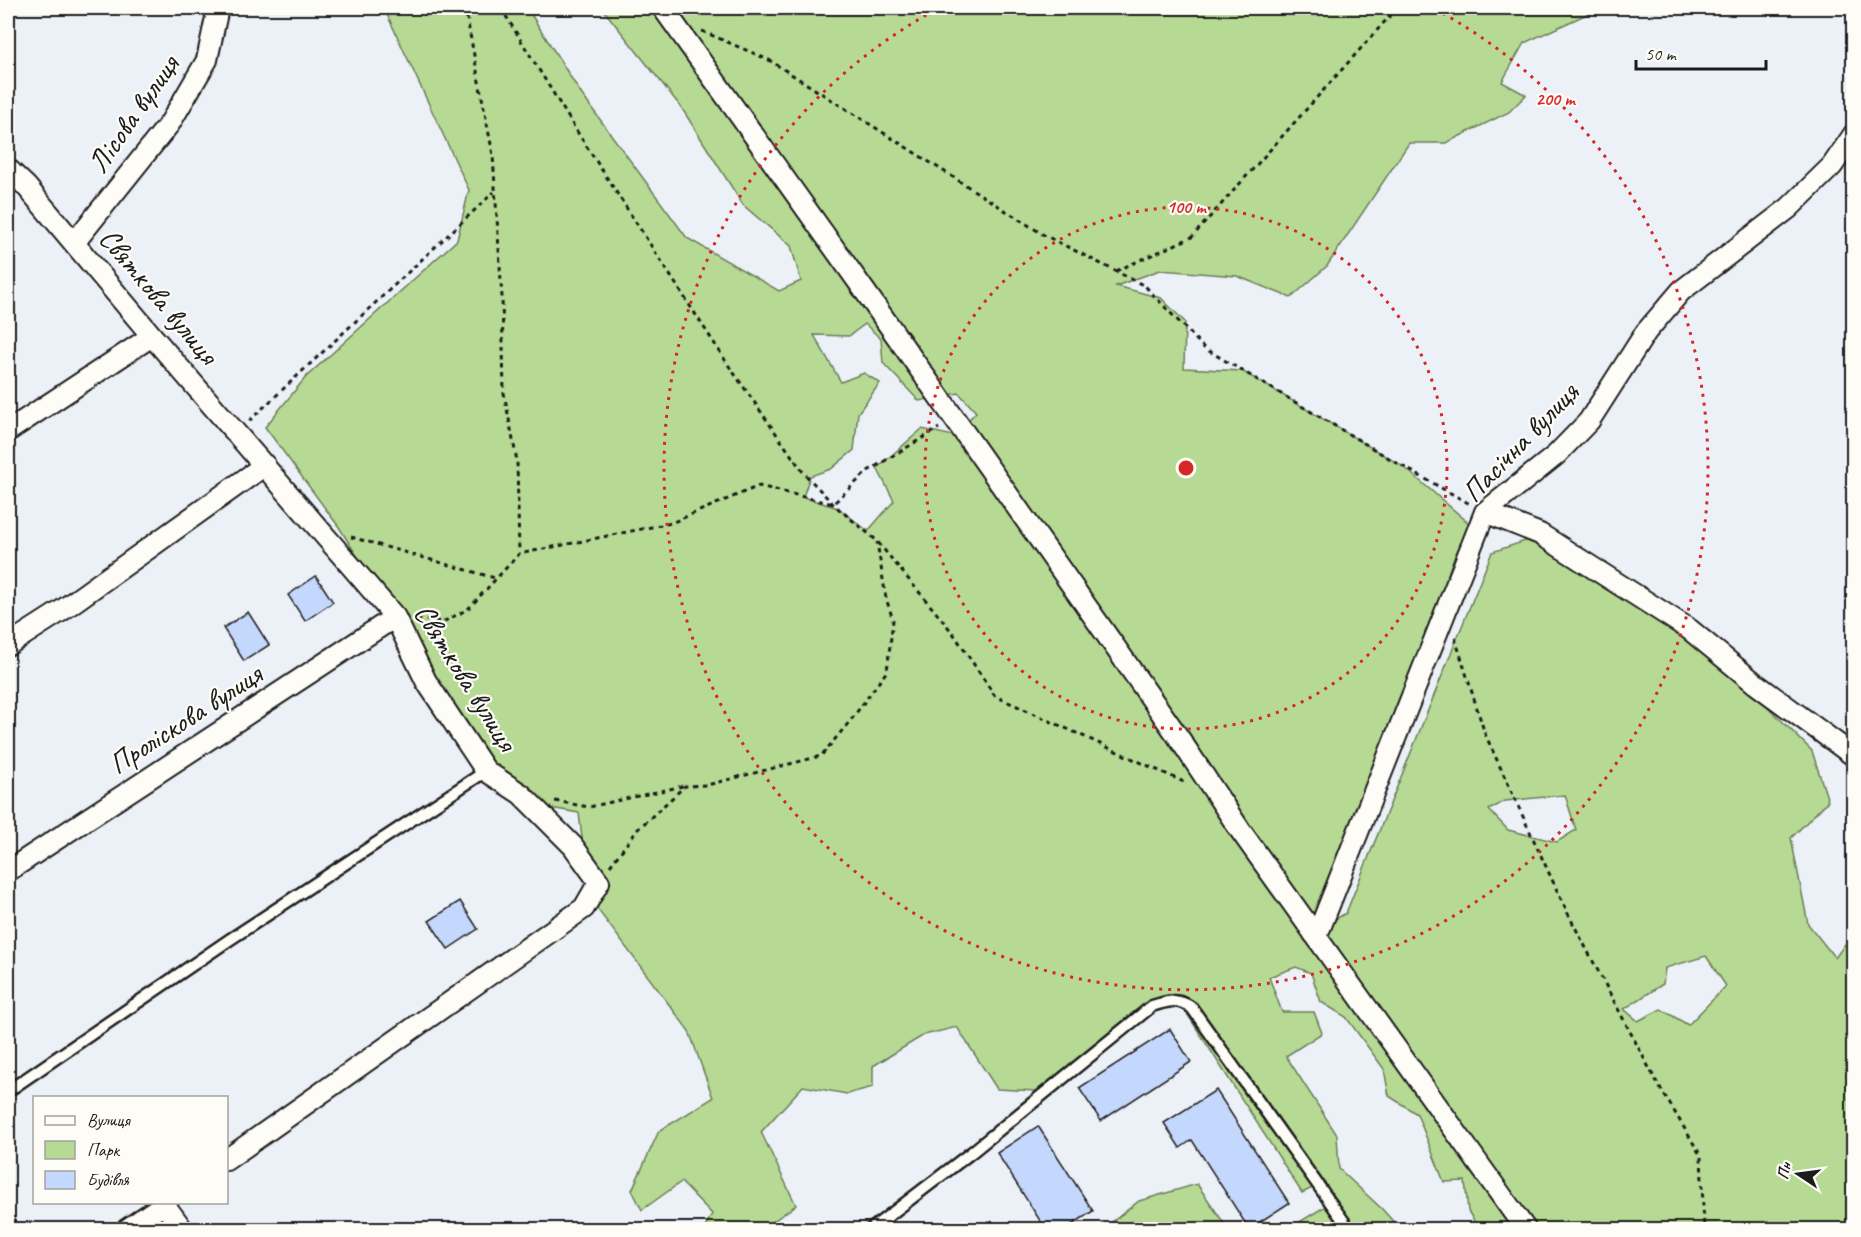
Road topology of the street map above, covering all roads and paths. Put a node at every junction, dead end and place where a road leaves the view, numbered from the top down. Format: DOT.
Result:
graph roads {
  1 [pos="218,8"];
  2 [pos="465,8"];
  3 [pos="501,8"];
  4 [pos="663,8"];
  5 [pos="1397,8"];
  6 [pos="700,30"];
  7 [pos="1854,134"];
  8 [pos="8,169"];
  9 [pos="495,191"];
  10 [pos="74,243"];
  11 [pos="1116,271"];
  12 [pos="152,336"];
  13 [pos="955,419"];
  14 [pos="8,431"];
  15 [pos="236,432"];
  16 [pos="265,465"];
  17 [pos="833,504"];
  18 [pos="1485,512"];
  19 [pos="318,527"];
  20 [pos="876,540"];
  21 [pos="519,554"];
  22 [pos="496,579"];
  23 [pos="1446,610"];
  24 [pos="394,617"];
  25 [pos="8,645"];
  26 [pos="1854,756"];
  27 [pos="486,771"];
  28 [pos="1182,781"];
  29 [pos="685,786"];
  30 [pos="555,801"];
  31 [pos="8,871"];
  32 [pos="598,882"];
  33 [pos="1314,934"];
  34 [pos="8,1091"];
  35 [pos="228,1159"];
  36 [pos="164,1204"];
  37 [pos="166,1204"];
  38 [pos="126,1230"];
  39 [pos="183,1230"];
  40 [pos="870,1230"];
  41 [pos="1350,1230"];
  42 [pos="1526,1230"];
  43 [pos="1704,1230"];
  1 -- 10 [label="street, Лісова вулиця"];
  2 -- 9 [label="path"];
  3 -- 17 [label="path"];
  4 -- 13 [label="street"];
  5 -- 11 [label="path"];
  6 -- 11 [label="path"];
  7 -- 18 [label="street, Пасічна вулиця"];
  8 -- 10 [label="street, Святкова вулиця"];
  9 -- 15 [label="path"];
  9 -- 21 [label="path"];
  10 -- 12 [label="street, Святкова вулиця"];
  11 -- 18 [label="path"];
  12 -- 14 [label="street"];
  12 -- 15 [label="street, Святкова вулиця"];
  13 -- 17 [label="path"];
  13 -- 33 [label="street"];
  15 -- 16 [label="street, Святкова вулиця"];
  16 -- 19 [label="street, Святкова вулиця"];
  16 -- 25 [label="street"];
  17 -- 20 [label="path"];
  17 -- 21 [label="path"];
  18 -- 23 [label="street, Пасічна вулиця"];
  18 -- 26 [label="street"];
  19 -- 22 [label="path"];
  19 -- 24 [label="street, Святкова вулиця"];
  20 -- 28 [label="path"];
  20 -- 29 [label="path"];
  21 -- 22 [label="path"];
  22 -- 24 [label="path"];
  23 -- 33 [label="street, Пасічна вулиця"];
  23 -- 43 [label="path"];
  24 -- 27 [label="street, Святкова вулиця"];
  24 -- 31 [label="street, Проліскова вулиця"];
  27 -- 32 [label="street, Святкова вулиця"];
  27 -- 34 [label="lane"];
  29 -- 30 [label="path"];
  29 -- 32 [label="path"];
  32 -- 35 [label="street"];
  33 -- 42 [label="street"];
  36 -- 38 [label="street"];
  37 -- 39 [label="street"];
  40 -- 41 [label="lane"];
}
